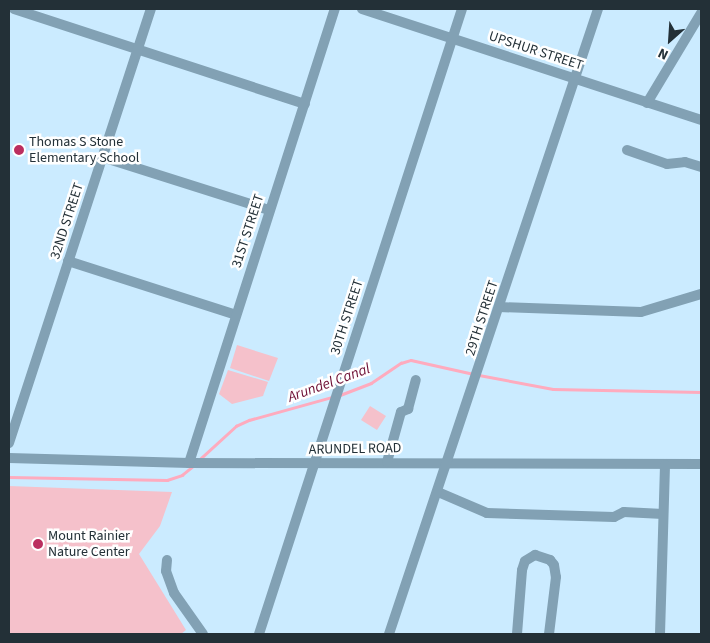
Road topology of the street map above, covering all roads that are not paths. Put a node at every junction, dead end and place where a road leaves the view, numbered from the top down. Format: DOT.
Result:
graph roads {
  1 [pos="14,9"];
  2 [pos="151,9"];
  3 [pos="335,9"];
  4 [pos="362,9"];
  5 [pos="462,9"];
  6 [pos="598,9"];
  7 [pos="701,13"];
  8 [pos="452,38"];
  9 [pos="137,50"];
  10 [pos="575,79"];
  11 [pos="648,103"];
  12 [pos="305,104"];
  13 [pos="701,120"];
  14 [pos="627,150"];
  15 [pos="102,157"];
  16 [pos="701,167"];
  17 [pos="269,210"];
  18 [pos="68,261"];
  19 [pos="701,294"];
  20 [pos="499,307"];
  21 [pos="236,315"];
  22 [pos="416,380"];
  23 [pos="9,442"];
  24 [pos="9,458"];
  25 [pos="386,462"];
  26 [pos="449,462"];
  27 [pos="189,463"];
  28 [pos="313,463"];
  29 [pos="701,464"];
  30 [pos="666,465"];
  31 [pos="438,492"];
  32 [pos="663,514"];
  33 [pos="167,560"];
  34 [pos="203,634"];
  35 [pos="260,634"];
  36 [pos="389,634"];
  37 [pos="516,634"];
  38 [pos="549,634"];
  39 [pos="660,634"];
  1 -- 9 [label="street"];
  2 -- 9 [label="street, 32ND STREET"];
  3 -- 12 [label="street, 31ST STREET"];
  4 -- 8 [label="street, UPSHUR STREET"];
  5 -- 8 [label="street, 30TH STREET"];
  6 -- 10 [label="street, 29TH STREET"];
  7 -- 11 [label="street"];
  8 -- 10 [label="street, UPSHUR STREET"];
  8 -- 28 [label="street, 30TH STREET"];
  9 -- 12 [label="street"];
  9 -- 15 [label="street, 32ND STREET"];
  10 -- 11 [label="street, UPSHUR STREET"];
  10 -- 20 [label="street, 29TH STREET"];
  11 -- 13 [label="street, UPSHUR STREET"];
  12 -- 17 [label="street, 31ST STREET"];
  14 -- 16 [label="street"];
  15 -- 17 [label="street"];
  15 -- 18 [label="street, 32ND STREET"];
  17 -- 21 [label="street, 31ST STREET"];
  18 -- 21 [label="street"];
  18 -- 23 [label="street, 32ND STREET"];
  19 -- 20 [label="street"];
  20 -- 26 [label="street, 29TH STREET"];
  21 -- 27 [label="street, 31ST STREET"];
  22 -- 25 [label="street"];
  24 -- 27 [label="street, ARUNDEL ROAD"];
  25 -- 26 [label="street, ARUNDEL ROAD"];
  25 -- 28 [label="street, ARUNDEL ROAD"];
  26 -- 30 [label="street, ARUNDEL ROAD"];
  26 -- 31 [label="street, 29TH STREET"];
  27 -- 28 [label="street, ARUNDEL ROAD"];
  28 -- 35 [label="street, 30TH STREET"];
  29 -- 30 [label="street, ARUNDEL ROAD"];
  30 -- 32 [label="street"];
  31 -- 32 [label="street"];
  31 -- 36 [label="street, 29TH STREET"];
  32 -- 39 [label="street"];
  33 -- 34 [label="street"];
  37 -- 38 [label="street"];
}
